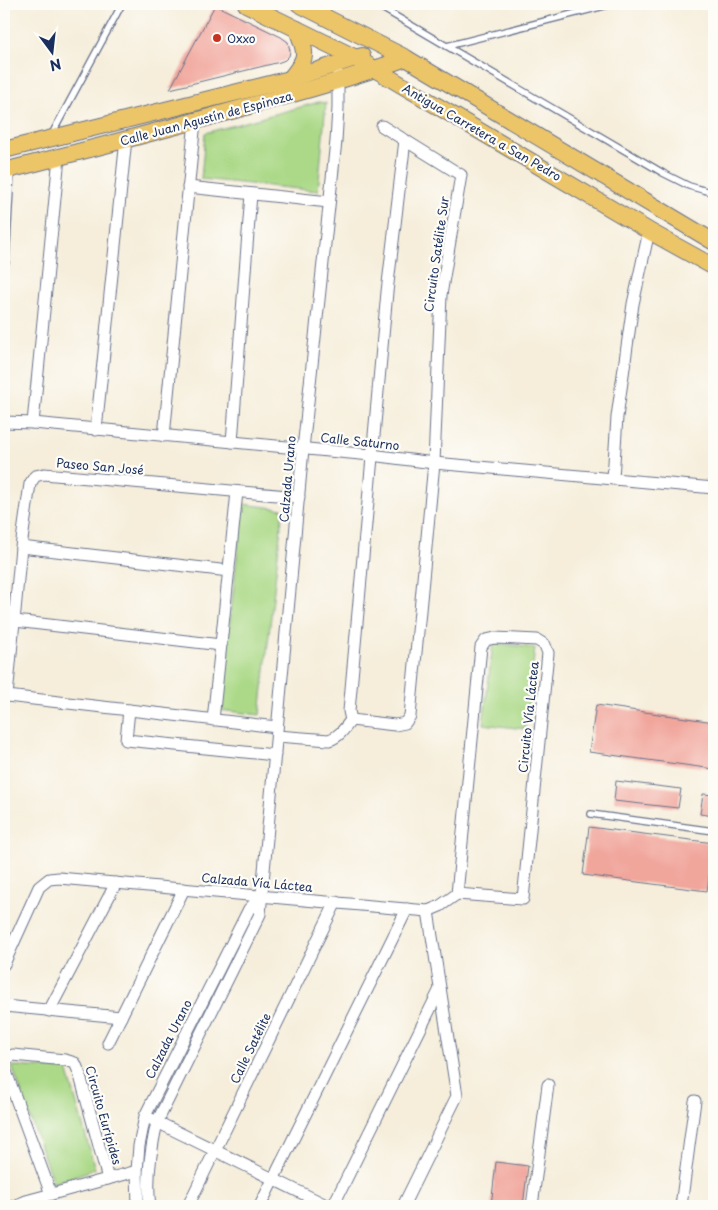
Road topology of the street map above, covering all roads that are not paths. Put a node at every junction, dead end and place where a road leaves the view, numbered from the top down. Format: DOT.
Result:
graph roads {
  1 [pos="122,4"];
  2 [pos="246,4"];
  3 [pos="299,4"];
  4 [pos="375,4"];
  5 [pos="612,4"];
  6 [pos="297,29"];
  7 [pos="447,46"];
  8 [pos="385,48"];
  9 [pos="356,58"];
  10 [pos="406,58"];
  11 [pos="337,64"];
  12 [pos="376,70"];
  13 [pos="290,79"];
  14 [pos="338,82"];
  15 [pos="195,121"];
  16 [pos="382,126"];
  17 [pos="50,138"];
  18 [pos="126,139"];
  19 [pos="405,140"];
  20 [pos="4,150"];
  21 [pos="59,157"];
  22 [pos="6,169"];
  23 [pos="188,187"];
  24 [pos="251,194"];
  25 [pos="714,194"];
  26 [pos="329,202"];
  27 [pos="649,231"];
  28 [pos="714,242"];
  29 [pos="6,262"];
  30 [pos="714,267"];
  31 [pos="4,422"];
  32 [pos="33,423"];
  33 [pos="96,430"];
  34 [pos="164,436"];
  35 [pos="232,442"];
  36 [pos="303,449"];
  37 [pos="371,455"];
  38 [pos="434,462"];
  39 [pos="613,478"];
  40 [pos="714,488"];
  41 [pos="237,492"];
  42 [pos="299,497"];
  43 [pos="22,547"];
  44 [pos="229,571"];
  45 [pos="15,621"];
  46 [pos="221,645"];
  47 [pos="129,710"];
  48 [pos="213,720"];
  49 [pos="351,720"];
  50 [pos="277,732"];
  51 [pos="275,755"];
  52 [pos="591,814"];
  53 [pos="714,831"];
  54 [pos="116,883"];
  55 [pos="184,889"];
  56 [pos="457,894"];
  57 [pos="262,896"];
  58 [pos="336,902"];
  59 [pos="407,909"];
  60 [pos="428,911"];
  61 [pos="4,964"];
  62 [pos="440,989"];
  63 [pos="4,1006"];
  64 [pos="49,1011"];
  65 [pos="121,1017"];
  66 [pos="108,1043"];
  67 [pos="548,1085"];
  68 [pos="695,1101"];
  69 [pos="145,1116"];
  70 [pos="158,1122"];
  71 [pos="216,1151"];
  72 [pos="137,1171"];
  73 [pos="108,1179"];
  74 [pos="273,1179"];
  75 [pos="51,1194"];
  76 [pos="14,1206"];
  77 [pos="138,1206"];
  78 [pos="150,1206"];
  79 [pos="188,1206"];
  80 [pos="260,1206"];
  81 [pos="328,1206"];
  82 [pos="333,1206"];
  83 [pos="403,1206"];
  84 [pos="532,1206"];
  85 [pos="681,1206"];
  1 -- 17 [label="lane"];
  2 -- 6 [label="main road, Antigua Carretera a San Pedro"];
  3 -- 8 [label="main road, Antigua Carretera a San Pedro"];
  4 -- 7 [label="lane"];
  5 -- 7 [label="lane"];
  6 -- 9 [label="main road, Antigua Carretera a San Pedro"];
  6 -- 13 [label="main road"];
  7 -- 25 [label="lane"];
  8 -- 9 [label="main road, Calle Juan Agustín de Espinoza"];
  8 -- 10 [label="main road, Antigua Carretera a San Pedro"];
  9 -- 11 [label="main road, Calle Juan Agustín de Espinoza"];
  9 -- 12 [label="main road, Antigua Carretera a San Pedro"];
  10 -- 12 [label="main road, Calle Juan Agustín de Espinoza"];
  10 -- 28 [label="main road, Antigua Carretera a San Pedro"];
  11 -- 13 [label="main road, Calle Juan Agustín de Espinoza"];
  11 -- 14 [label="street, Calzada Urano"];
  12 -- 14 [label="main road, Calle Juan Agustín de Espinoza"];
  12 -- 27 [label="main road, Antigua Carretera a San Pedro"];
  13 -- 17 [label="main road, Calle Juan Agustín de Espinoza"];
  14 -- 15 [label="main road, Calle Juan Agustín de Espinoza"];
  14 -- 26 [label="street, Calzada Urano"];
  15 -- 18 [label="main road, Calle Juan Agustín de Espinoza"];
  15 -- 23 [label="street"];
  16 -- 19 [label="street, Circuito Satélite Sur"];
  17 -- 20 [label="main road, Calle Juan Agustín de Espinoza"];
  17 -- 22 [label="main road"];
  18 -- 21 [label="main road, Calle Juan Agustín de Espinoza"];
  18 -- 33 [label="street"];
  19 -- 37 [label="street"];
  19 -- 38 [label="street, Circuito Satélite Sur"];
  21 -- 22 [label="main road, Calle Juan Agustín de Espinoza"];
  21 -- 32 [label="street"];
  22 -- 29 [label="lane"];
  23 -- 24 [label="street"];
  23 -- 34 [label="street"];
  24 -- 26 [label="street"];
  24 -- 35 [label="street"];
  26 -- 36 [label="street, Calzada Urano"];
  27 -- 30 [label="main road, Antigua Carretera a San Pedro"];
  27 -- 39 [label="street"];
  31 -- 32 [label="street, Calle Saturno"];
  32 -- 33 [label="street, Calle Saturno"];
  33 -- 34 [label="street, Calle Saturno"];
  34 -- 35 [label="street, Calle Saturno"];
  35 -- 36 [label="street, Calle Saturno"];
  36 -- 37 [label="street, Calle Saturno"];
  36 -- 42 [label="street, Calzada Urano"];
  37 -- 38 [label="street, Calle Saturno"];
  37 -- 49 [label="street"];
  38 -- 39 [label="street, Calle Saturno"];
  38 -- 49 [label="street"];
  39 -- 40 [label="street, Calle Saturno"];
  41 -- 42 [label="street, Paseo San José"];
  41 -- 43 [label="street, Paseo San José"];
  41 -- 44 [label="street"];
  42 -- 50 [label="street, Calzada Urano"];
  43 -- 44 [label="street"];
  43 -- 45 [label="street, Paseo San José"];
  44 -- 46 [label="street"];
  45 -- 46 [label="street"];
  45 -- 47 [label="street, Paseo San José"];
  46 -- 48 [label="street"];
  47 -- 48 [label="street, Paseo San José"];
  47 -- 51 [label="street"];
  48 -- 50 [label="street, Paseo San José"];
  49 -- 50 [label="street, Paseo San José"];
  50 -- 51 [label="street, Calzada Urano"];
  51 -- 57 [label="street, Calzada Urano"];
  52 -- 53 [label="lane"];
  54 -- 55 [label="street, Calzada Vía Láctea"];
  54 -- 61 [label="street, Calzada Vía Láctea"];
  54 -- 64 [label="street"];
  55 -- 57 [label="street, Calzada Vía Láctea"];
  55 -- 65 [label="street"];
  56 -- 56 [label="street, Circuito Vía Láctea"];
  56 -- 60 [label="street"];
  57 -- 58 [label="street, Calzada Vía Láctea"];
  57 -- 69 [label="street, Calzada Urano"];
  57 -- 70 [label="street, Calzada Urano"];
  58 -- 59 [label="street, Calzada Vía Láctea"];
  58 -- 71 [label="street, Calle Satélite"];
  59 -- 60 [label="street, Calzada Vía Láctea"];
  59 -- 74 [label="street"];
  60 -- 62 [label="street"];
  62 -- 82 [label="street"];
  62 -- 83 [label="street"];
  63 -- 64 [label="street"];
  64 -- 65 [label="street"];
  65 -- 66 [label="street"];
  67 -- 84 [label="street"];
  68 -- 85 [label="street"];
  69 -- 70 [label="street"];
  69 -- 72 [label="street, Calzada Urano"];
  70 -- 71 [label="street"];
  70 -- 78 [label="street, Calzada Urano"];
  71 -- 74 [label="street"];
  71 -- 79 [label="street, Calle Satélite"];
  72 -- 73 [label="street"];
  72 -- 77 [label="street, Calzada Urano"];
  73 -- 75 [label="street"];
  73 -- 75 [label="street, Circuito Eurípides"];
  74 -- 80 [label="street"];
  74 -- 81 [label="street"];
  75 -- 76 [label="street"];
}
